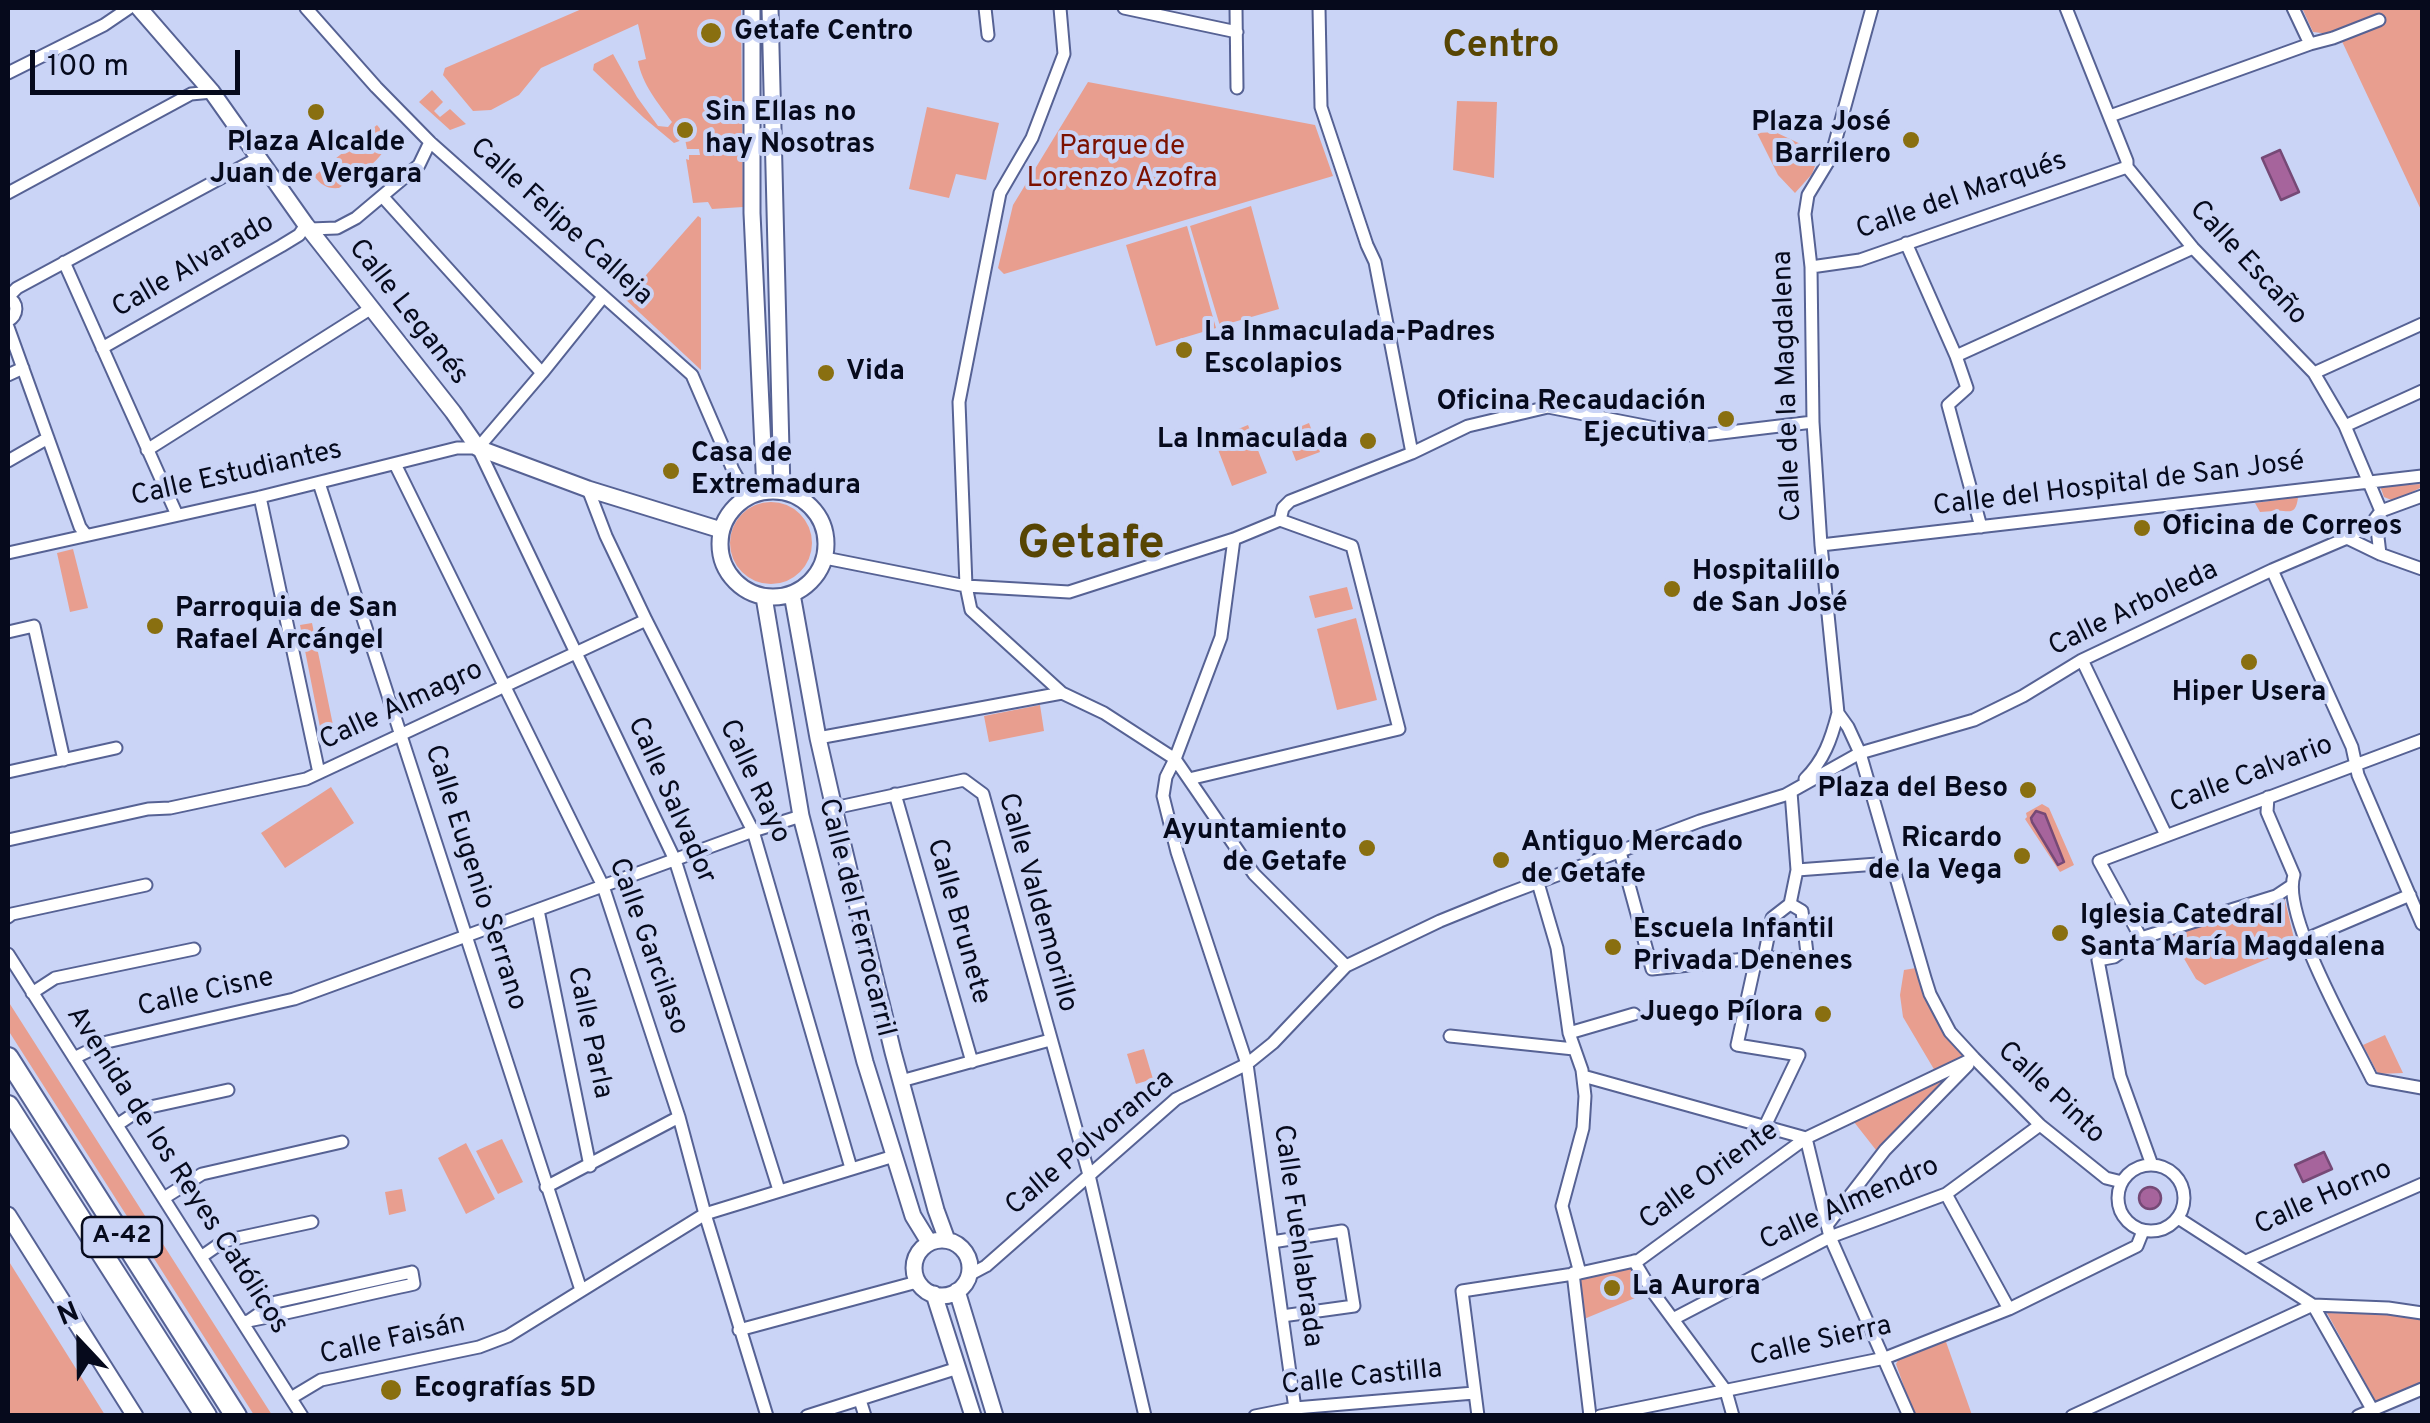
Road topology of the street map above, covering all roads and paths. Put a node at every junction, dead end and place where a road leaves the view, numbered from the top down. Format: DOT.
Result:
graph roads {
  1 [pos="129,8"];
  2 [pos="139,8"];
  3 [pos="306,8"];
  4 [pos="752,8"];
  5 [pos="770,8"];
  6 [pos="985,8"];
  7 [pos="1060,8"];
  8 [pos="1124,8"];
  9 [pos="1236,8"];
  10 [pos="1319,8"];
  11 [pos="1872,8"];
  12 [pos="2066,8"];
  13 [pos="2293,8"];
  14 [pos="2378,20"];
  15 [pos="1237,32"];
  16 [pos="988,35"];
  17 [pos="2310,44"];
  18 [pos="8,73"];
  19 [pos="1237,88"];
  20 [pos="212,92"];
  21 [pos="2110,116"];
  22 [pos="430,142"];
  23 [pos="258,158"];
  24 [pos="2127,167"];
  25 [pos="8,192"];
  26 [pos="382,196"];
  27 [pos="308,227"];
  28 [pos="1906,243"];
  29 [pos="2194,248"];
  30 [pos="64,262"];
  31 [pos="1811,267"];
  32 [pos="8,297"];
  33 [pos="604,297"];
  34 [pos="370,309"];
  35 [pos="8,324"];
  36 [pos="2422,324"];
  37 [pos="102,348"];
  38 [pos="1956,356"];
  39 [pos="23,368"];
  40 [pos="2314,372"];
  41 [pos="542,373"];
  42 [pos="8,375"];
  43 [pos="2422,392"];
  44 [pos="1813,422"];
  45 [pos="2346,426"];
  46 [pos="48,438"];
  47 [pos="478,448"];
  48 [pos="147,450"];
  49 [pos="1412,453"];
  50 [pos="8,461"];
  51 [pos="395,464"];
  52 [pos="2422,476"];
  53 [pos="2370,481"];
  54 [pos="319,482"];
  55 [pos="588,489"];
  56 [pos="782,491"];
  57 [pos="757,493"];
  58 [pos="2422,496"];
  59 [pos="260,497"];
  60 [pos="2382,511"];
  61 [pos="176,515"];
  62 [pos="1280,520"];
  63 [pos="1980,528"];
  64 [pos="720,530"];
  65 [pos="86,535"];
  66 [pos="2348,538"];
  67 [pos="1234,540"];
  68 [pos="1821,545"];
  69 [pos="8,552"];
  70 [pos="2380,554"];
  71 [pos="825,558"];
  72 [pos="2422,569"];
  73 [pos="2272,570"];
  74 [pos="966,586"];
  75 [pos="792,594"];
  76 [pos="764,597"];
  77 [pos="646,620"];
  78 [pos="8,632"];
  79 [pos="574,652"];
  80 [pos="2082,660"];
  81 [pos="504,687"];
  82 [pos="1062,693"];
  83 [pos="1838,714"];
  84 [pos="402,734"];
  85 [pos="818,738"];
  86 [pos="2422,740"];
  87 [pos="116,748"];
  88 [pos="1860,752"];
  89 [pos="64,760"];
  90 [pos="1175,760"];
  91 [pos="2356,763"];
  92 [pos="8,772"];
  93 [pos="319,772"];
  94 [pos="1189,779"];
  95 [pos="1791,792"];
  96 [pos="895,794"];
  97 [pos="2268,796"];
  98 [pos="834,808"];
  99 [pos="802,816"];
  100 [pos="753,831"];
  101 [pos="2166,836"];
  102 [pos="8,840"];
  103 [pos="1620,852"];
  104 [pos="675,860"];
  105 [pos="1890,863"];
  106 [pos="1796,870"];
  107 [pos="1538,883"];
  108 [pos="146,884"];
  109 [pos="603,886"];
  110 [pos="2290,886"];
  111 [pos="2410,895"];
  112 [pos="1790,904"];
  113 [pos="538,910"];
  114 [pos="8,917"];
  115 [pos="2422,924"];
  116 [pos="466,937"];
  117 [pos="2141,938"];
  118 [pos="2304,940"];
  119 [pos="194,949"];
  120 [pos="8,954"];
  121 [pos="1764,958"];
  122 [pos="1346,966"];
  123 [pos="1924,978"];
  124 [pos="32,993"];
  125 [pos="1634,1014"];
  126 [pos="1569,1034"];
  127 [pos="1450,1036"];
  128 [pos="1050,1040"];
  129 [pos="1574,1049"];
  130 [pos="8,1058"];
  131 [pos="74,1058"];
  132 [pos="1974,1058"];
  133 [pos="972,1062"];
  134 [pos="1246,1064"];
  135 [pos="1583,1076"];
  136 [pos="901,1081"];
  137 [pos="2422,1088"];
  138 [pos="228,1090"];
  139 [pos="8,1106"];
  140 [pos="679,1117"];
  141 [pos="2040,1124"];
  142 [pos="117,1125"];
  143 [pos="1765,1126"];
  144 [pos="1806,1138"];
  145 [pos="342,1142"];
  146 [pos="894,1156"];
  147 [pos="2152,1165"];
  148 [pos="590,1166"];
  149 [pos="850,1168"];
  150 [pos="1089,1175"];
  151 [pos="2122,1182"];
  152 [pos="2422,1184"];
  153 [pos="546,1187"];
  154 [pos="780,1190"];
  155 [pos="1946,1194"];
  156 [pos="164,1198"];
  157 [pos="705,1214"];
  158 [pos="8,1215"];
  159 [pos="2178,1218"];
  160 [pos="312,1222"];
  161 [pos="1829,1230"];
  162 [pos="2144,1231"];
  163 [pos="947,1240"];
  164 [pos="929,1242"];
  165 [pos="1272,1242"];
  166 [pos="200,1257"];
  167 [pos="1634,1261"];
  168 [pos="2246,1261"];
  169 [pos="1576,1273"];
  170 [pos="970,1274"];
  171 [pos="918,1282"];
  172 [pos="580,1290"];
  173 [pos="957,1291"];
  174 [pos="934,1294"];
  175 [pos="2313,1305"];
  176 [pos="2009,1308"];
  177 [pos="2422,1312"];
  178 [pos="1282,1316"];
  179 [pos="1673,1319"];
  180 [pos="246,1321"];
  181 [pos="739,1330"];
  182 [pos="1885,1358"];
  183 [pos="958,1368"];
  184 [pos="1726,1390"];
  185 [pos="2422,1391"];
  186 [pos="1474,1394"];
  187 [pos="292,1398"];
  188 [pos="860,1400"];
  189 [pos="2372,1409"];
  190 [pos="1296,1412"];
  191 [pos="1908,1415"];
  192 [pos="134,1416"];
  193 [pos="206,1416"];
  194 [pos="236,1416"];
  195 [pos="302,1416"];
  196 [pos="767,1416"];
  197 [pos="807,1416"];
  198 [pos="865,1416"];
  199 [pos="973,1416"];
  200 [pos="996,1416"];
  201 [pos="1145,1416"];
  202 [pos="1255,1416"];
  203 [pos="1478,1416"];
  204 [pos="1590,1416"];
  205 [pos="1600,1416"];
  206 [pos="1732,1416"];
  207 [pos="2072,1416"];
  208 [pos="2358,1416"];
  1 -- 18 [label="street"];
  2 -- 20 [label="street, Calle Leganés"];
  3 -- 22 [label="street, Calle Felipe Calleja"];
  4 -- 57 [label="street"];
  5 -- 56 [label="street"];
  6 -- 16 [label="street"];
  7 -- 74 [label="street"];
  8 -- 15 [label="street"];
  9 -- 15 [label="street"];
  10 -- 49 [label="street"];
  11 -- 31 [label="street, Calle de la Magdalena"];
  12 -- 21 [label="street, Calle Escaño"];
  13 -- 17 [label="street"];
  14 -- 17 [label="street"];
  15 -- 19 [label="street"];
  17 -- 21 [label="street"];
  20 -- 23 [label="street, Calle Leganés"];
  20 -- 25 [label="street"];
  21 -- 24 [label="street, Calle Escaño"];
  22 -- 26 [label="street"];
  22 -- 33 [label="street, Calle Felipe Calleja"];
  23 -- 27 [label="street, Calle Leganés"];
  23 -- 30 [label="street"];
  24 -- 28 [label="street, Calle del Marqués"];
  24 -- 29 [label="street, Calle Escaño"];
  26 -- 27 [label="street"];
  26 -- 41 [label="street"];
  27 -- 34 [label="street, Calle Leganés"];
  27 -- 37 [label="street, Calle Alvarado"];
  28 -- 31 [label="street, Calle del Marqués"];
  28 -- 38 [label="street"];
  29 -- 38 [label="street"];
  29 -- 40 [label="street, Calle Escaño"];
  30 -- 32 [label="street"];
  30 -- 37 [label="street"];
  31 -- 44 [label="street, Calle de la Magdalena"];
  32 -- 35 [label="street"];
  33 -- 41 [label="street"];
  33 -- 57 [label="street, Calle Felipe Calleja"];
  34 -- 47 [label="street, Calle Leganés"];
  34 -- 48 [label="street"];
  35 -- 39 [label="street"];
  36 -- 40 [label="street"];
  37 -- 48 [label="street"];
  38 -- 63 [label="street"];
  39 -- 42 [label="street"];
  39 -- 46 [label="street"];
  40 -- 45 [label="street, Calle Escaño"];
  41 -- 47 [label="street"];
  43 -- 45 [label="street"];
  44 -- 49 [label="street"];
  44 -- 68 [label="street, Calle de la Magdalena"];
  45 -- 53 [label="street, Calle Escaño"];
  46 -- 50 [label="street"];
  46 -- 65 [label="street"];
  47 -- 51 [label="street, Calle Estudiantes"];
  47 -- 55 [label="street"];
  47 -- 79 [label="street, Calle Salvador"];
  48 -- 61 [label="street"];
  49 -- 62 [label="street"];
  51 -- 54 [label="street, Calle Estudiantes"];
  51 -- 81 [label="street, Calle Garcilaso"];
  52 -- 53 [label="street, Calle del Hospital de San José"];
  53 -- 60 [label="street, Calle Escaño"];
  53 -- 63 [label="street, Calle del Hospital de San José"];
  54 -- 59 [label="street, Calle Estudiantes"];
  54 -- 84 [label="street, Calle Eugenio Serrano"];
  55 -- 64 [label="street"];
  55 -- 77 [label="street, Calle Rayo"];
  56 -- 57 [label="street"];
  56 -- 71 [label="street"];
  57 -- 64 [label="street"];
  58 -- 60 [label="street, Calle Arboleda"];
  59 -- 61 [label="street, Calle Estudiantes"];
  59 -- 93 [label="street"];
  60 -- 66 [label="street, Calle Arboleda"];
  60 -- 70 [label="street, Calle Escaño"];
  61 -- 65 [label="street, Calle Estudiantes"];
  62 -- 67 [label="street"];
  62 -- 94 [label="street"];
  63 -- 68 [label="street, Calle del Hospital de San José"];
  64 -- 76 [label="street"];
  65 -- 69 [label="street, Calle Estudiantes"];
  66 -- 70 [label="street"];
  66 -- 73 [label="street, Calle Arboleda"];
  67 -- 74 [label="street"];
  67 -- 90 [label="street, Calle Fuenlabrada"];
  68 -- 83 [label="street, Calle de la Magdalena"];
  70 -- 72 [label="street"];
  71 -- 74 [label="street"];
  71 -- 75 [label="street"];
  73 -- 80 [label="street, Calle Arboleda"];
  73 -- 91 [label="street"];
  74 -- 82 [label="street"];
  75 -- 76 [label="street"];
  75 -- 85 [label="street, Calle del Ferrocarril"];
  76 -- 99 [label="street, Calle del Ferrocarril"];
  77 -- 79 [label="street, Calle Almagro"];
  77 -- 100 [label="street, Calle Rayo"];
  78 -- 89 [label="street"];
  79 -- 81 [label="street, Calle Almagro"];
  79 -- 104 [label="street, Calle Salvador"];
  80 -- 88 [label="street, Calle Arboleda"];
  80 -- 101 [label="street"];
  81 -- 84 [label="street, Calle Almagro"];
  81 -- 109 [label="street, Calle Garcilaso"];
  82 -- 85 [label="street"];
  82 -- 90 [label="street"];
  83 -- 88 [label="street, Calle de la Magdalena"];
  83 -- 95 [label="street"];
  84 -- 93 [label="street, Calle Almagro"];
  84 -- 116 [label="street, Calle Eugenio Serrano"];
  85 -- 98 [label="street, Calle del Ferrocarril"];
  86 -- 91 [label="street, Calle Calvario"];
  87 -- 89 [label="street"];
  88 -- 95 [label="street, Calle Arboleda"];
  88 -- 105 [label="street, Calle de la Magdalena"];
  89 -- 92 [label="street"];
  90 -- 94 [label="street"];
  90 -- 134 [label="street, Calle Fuenlabrada"];
  91 -- 97 [label="street, Calle Calvario"];
  91 -- 111 [label="street"];
  93 -- 102 [label="street, Calle Almagro"];
  94 -- 122 [label="street"];
  95 -- 103 [label="street, Calle Arboleda"];
  95 -- 106 [label="street"];
  96 -- 98 [label="street, Calle Valdemorillo"];
  96 -- 128 [label="street, Calle Valdemorillo"];
  96 -- 133 [label="street, Calle Brunete"];
  97 -- 101 [label="street, Calle Calvario"];
  97 -- 110 [label="street"];
  98 -- 136 [label="street, Calle del Ferrocarril"];
  99 -- 100 [label="street, Calle Cisne"];
  99 -- 146 [label="street, Calle del Ferrocarril"];
  100 -- 104 [label="street, Calle Cisne"];
  100 -- 149 [label="street, Calle Rayo"];
  101 -- 117 [label="street, Calle Calvario"];
  103 -- 107 [label="street, Calle Polvoranca"];
  103 -- 121 [label="street"];
  104 -- 109 [label="street, Calle Cisne"];
  104 -- 154 [label="street, Calle Salvador"];
  105 -- 106 [label="street"];
  105 -- 123 [label="street, Calle de la Magdalena"];
  106 -- 112 [label="street"];
  107 -- 122 [label="street, Calle Polvoranca"];
  107 -- 126 [label="street"];
  108 -- 114 [label="street"];
  109 -- 113 [label="street, Calle Cisne"];
  109 -- 140 [label="street, Calle Garcilaso"];
  110 -- 117 [label="street"];
  110 -- 118 [label="street"];
  111 -- 115 [label="street"];
  111 -- 118 [label="street"];
  112 -- 121 [label="street"];
  112 -- 121 [label="street"];
  113 -- 116 [label="street, Calle Cisne"];
  113 -- 148 [label="street, Calle Parla"];
  116 -- 131 [label="street, Calle Cisne"];
  116 -- 153 [label="street, Calle Eugenio Serrano"];
  117 -- 147 [label="street"];
  118 -- 137 [label="street"];
  119 -- 124 [label="street"];
  120 -- 124 [label="street, Avenida de los Reyes Católicos"];
  121 -- 143 [label="street"];
  122 -- 134 [label="street, Calle Polvoranca"];
  123 -- 132 [label="street, Calle Pinto"];
  124 -- 131 [label="street, Avenida de los Reyes Católicos"];
  125 -- 126 [label="street"];
  126 -- 129 [label="street"];
  127 -- 129 [label="street"];
  128 -- 133 [label="street"];
  128 -- 150 [label="street, Calle Valdemorillo"];
  129 -- 135 [label="street"];
  130 -- 194 [label="highway, A-42"];
  131 -- 142 [label="street, Avenida de los Reyes Católicos"];
  132 -- 141 [label="street, Calle Pinto"];
  132 -- 144 [label="street, Calle Oriente"];
  132 -- 161 [label="street"];
  133 -- 136 [label="street"];
  134 -- 150 [label="street, Calle Polvoranca"];
  134 -- 165 [label="street, Calle Fuenlabrada"];
  135 -- 143 [label="street"];
  135 -- 169 [label="street"];
  136 -- 163 [label="street, Calle del Ferrocarril"];
  138 -- 142 [label="street"];
  139 -- 193 [label="highway, A-42"];
  140 -- 148 [label="street"];
  140 -- 157 [label="street, Calle Garcilaso"];
  141 -- 151 [label="street, Calle Pinto"];
  141 -- 155 [label="street, Calle Almendro"];
  142 -- 156 [label="street, Avenida de los Reyes Católicos"];
  143 -- 144 [label="street"];
  144 -- 161 [label="street"];
  144 -- 167 [label="street, Calle Oriente"];
  145 -- 156 [label="street"];
  146 -- 149 [label="street, Calle Faisán"];
  146 -- 164 [label="street, Calle del Ferrocarril"];
  147 -- 151 [label="street"];
  147 -- 159 [label="street"];
  148 -- 153 [label="street"];
  149 -- 154 [label="street, Calle Faisán"];
  150 -- 170 [label="street, Calle Polvoranca"];
  150 -- 201 [label="street, Calle Valdemorillo"];
  151 -- 162 [label="street"];
  152 -- 168 [label="street, Calle Horno"];
  153 -- 172 [label="street, Calle Eugenio Serrano"];
  154 -- 157 [label="street, Calle Faisán"];
  155 -- 161 [label="street, Calle Almendro"];
  155 -- 176 [label="street"];
  156 -- 166 [label="street, Avenida de los Reyes Católicos"];
  157 -- 172 [label="street, Calle Faisán"];
  157 -- 181 [label="street, Calle Garcilaso"];
  158 -- 192 [label="street"];
  159 -- 162 [label="street"];
  159 -- 168 [label="street"];
  160 -- 166 [label="street"];
  161 -- 179 [label="street, Calle Almendro"];
  161 -- 182 [label="street"];
  162 -- 176 [label="street, Calle Sierra"];
  163 -- 164 [label="street"];
  163 -- 170 [label="street"];
  164 -- 171 [label="street"];
  165 -- 178 [label="street, Calle Fuenlabrada"];
  165 -- 178 [label="street"];
  166 -- 180 [label="street, Avenida de los Reyes Católicos"];
  167 -- 169 [label="street, Calle Oriente"];
  167 -- 179 [label="street"];
  168 -- 175 [label="street"];
  169 -- 186 [label="street, Calle Oriente"];
  169 -- 204 [label="street"];
  170 -- 173 [label="street"];
  171 -- 174 [label="street"];
  171 -- 181 [label="street"];
  172 -- 187 [label="street, Calle Faisán"];
  173 -- 174 [label="street"];
  173 -- 200 [label="street"];
  174 -- 183 [label="street"];
  175 -- 177 [label="street"];
  175 -- 189 [label="street"];
  175 -- 207 [label="street"];
  176 -- 182 [label="street, Calle Sierra"];
  178 -- 190 [label="street, Calle Fuenlabrada"];
  179 -- 184 [label="street"];
  180 -- 180 [label="street"];
  180 -- 187 [label="street, Avenida de los Reyes Católicos"];
  181 -- 196 [label="street, Calle Garcilaso"];
  182 -- 184 [label="street, Calle Sierra"];
  182 -- 191 [label="street"];
  183 -- 188 [label="street"];
  183 -- 199 [label="street"];
  184 -- 205 [label="street, Calle Sierra"];
  184 -- 206 [label="street"];
  185 -- 189 [label="street"];
  186 -- 190 [label="street, Calle Castilla"];
  186 -- 203 [label="street"];
  187 -- 195 [label="street, Avenida de los Reyes Católicos"];
  188 -- 197 [label="street"];
  188 -- 198 [label="street"];
  189 -- 208 [label="street"];
  190 -- 202 [label="street, Calle Castilla"];
}
